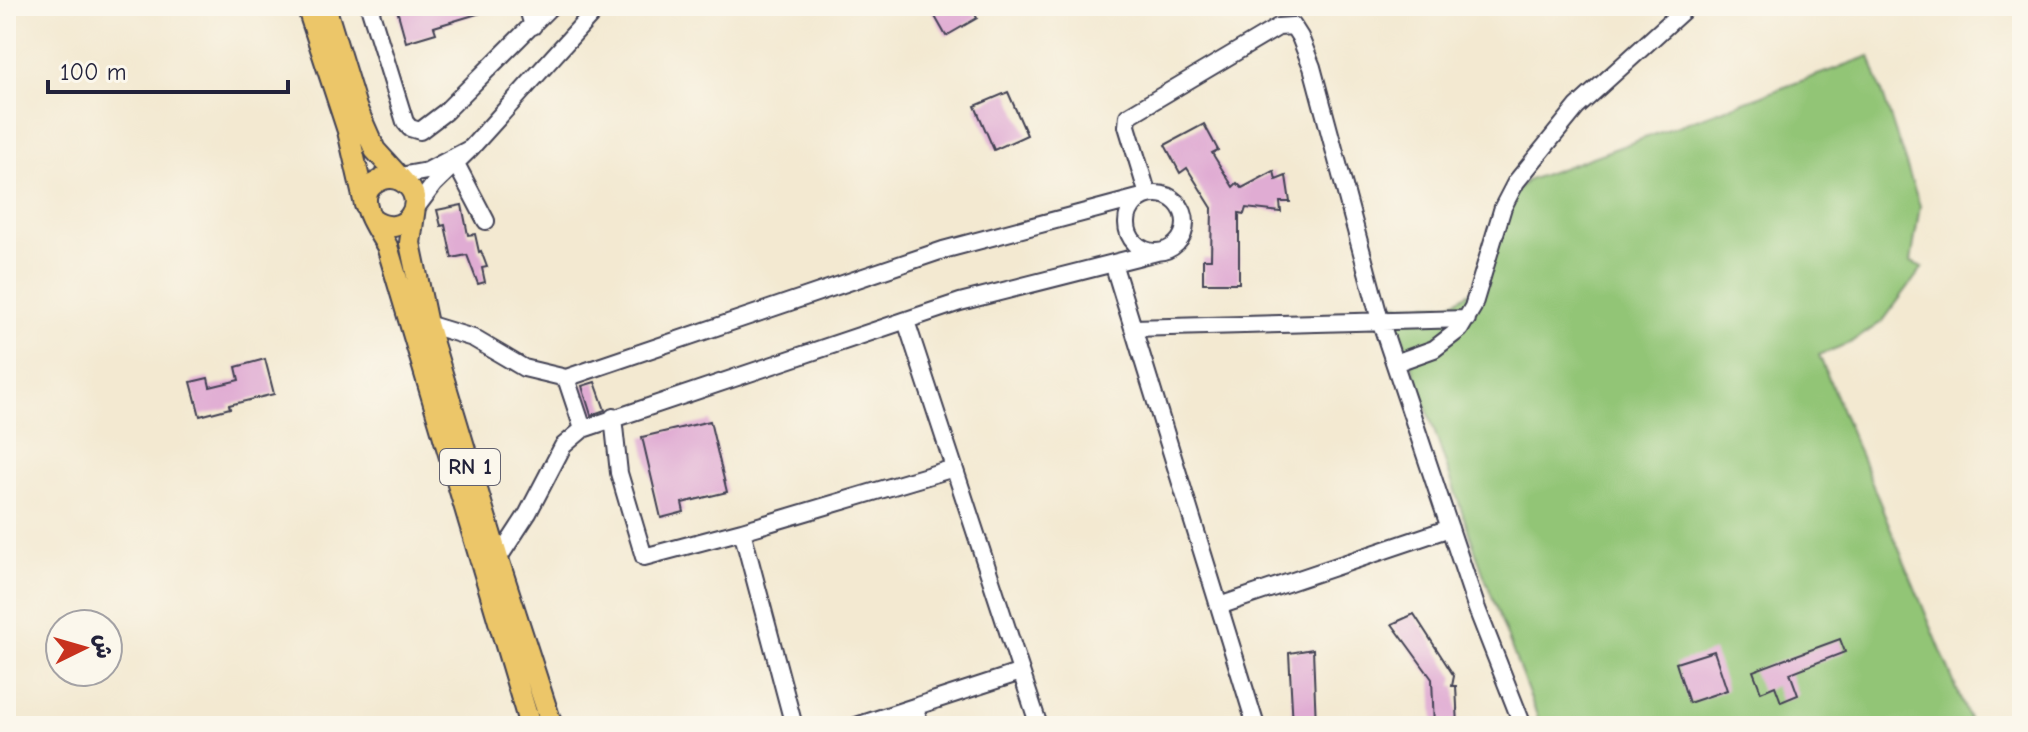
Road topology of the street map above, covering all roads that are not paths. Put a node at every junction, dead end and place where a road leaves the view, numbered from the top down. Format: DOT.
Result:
graph roads {
  1 [pos="307,6"];
  2 [pos="325,6"];
  3 [pos="369,6"];
  4 [pos="527,6"];
  5 [pos="551,6"];
  6 [pos="599,6"];
  7 [pos="1688,6"];
  8 [pos="533,26"];
  9 [pos="454,160"];
  10 [pos="397,179"];
  11 [pos="1145,196"];
  12 [pos="414,208"];
  13 [pos="369,213"];
  14 [pos="486,221"];
  15 [pos="1157,252"];
  16 [pos="1113,263"];
  17 [pos="1467,319"];
  18 [pos="1380,320"];
  19 [pos="906,321"];
  20 [pos="427,324"];
  21 [pos="1133,328"];
  22 [pos="1395,363"];
  23 [pos="566,378"];
  24 [pos="613,417"];
  25 [pos="583,429"];
  26 [pos="954,468"];
  27 [pos="1450,528"];
  28 [pos="742,531"];
  29 [pos="498,559"];
  30 [pos="1219,606"];
  31 [pos="1021,672"];
  32 [pos="914,707"];
  33 [pos="530,726"];
  34 [pos="552,726"];
  35 [pos="794,726"];
  36 [pos="856,726"];
  37 [pos="921,726"];
  38 [pos="1039,726"];
  39 [pos="1256,726"];
  40 [pos="1523,726"];
  1 -- 13 [label="main road, RN 1"];
  2 -- 10 [label="main road"];
  3 -- 8 [label="street"];
  4 -- 8 [label="street"];
  5 -- 8 [label="street"];
  6 -- 9 [label="street"];
  7 -- 17 [label="street"];
  9 -- 10 [label="street"];
  9 -- 12 [label="street"];
  9 -- 14 [label="street"];
  10 -- 12 [label="main road"];
  10 -- 13 [label="main road"];
  11 -- 15 [label="street"];
  11 -- 15 [label="street"];
  11 -- 18 [label="street"];
  11 -- 23 [label="street"];
  12 -- 13 [label="main road"];
  12 -- 20 [label="main road, RN 1"];
  13 -- 33 [label="main road, RN 1"];
  15 -- 16 [label="street"];
  16 -- 19 [label="street"];
  16 -- 21 [label="street"];
  17 -- 18 [label="street"];
  17 -- 22 [label="street"];
  18 -- 21 [label="street"];
  18 -- 22 [label="street"];
  19 -- 24 [label="street"];
  19 -- 26 [label="street"];
  20 -- 23 [label="street"];
  20 -- 29 [label="main road, RN 1"];
  21 -- 30 [label="street"];
  22 -- 27 [label="street"];
  23 -- 25 [label="street"];
  24 -- 25 [label="street"];
  24 -- 28 [label="street"];
  25 -- 29 [label="street"];
  26 -- 28 [label="street"];
  26 -- 31 [label="street"];
  27 -- 30 [label="street"];
  27 -- 40 [label="street"];
  28 -- 35 [label="street"];
  29 -- 34 [label="main road, RN 1"];
  30 -- 39 [label="street"];
  31 -- 32 [label="street"];
  31 -- 38 [label="street"];
  32 -- 36 [label="street"];
  32 -- 37 [label="street"];
}
